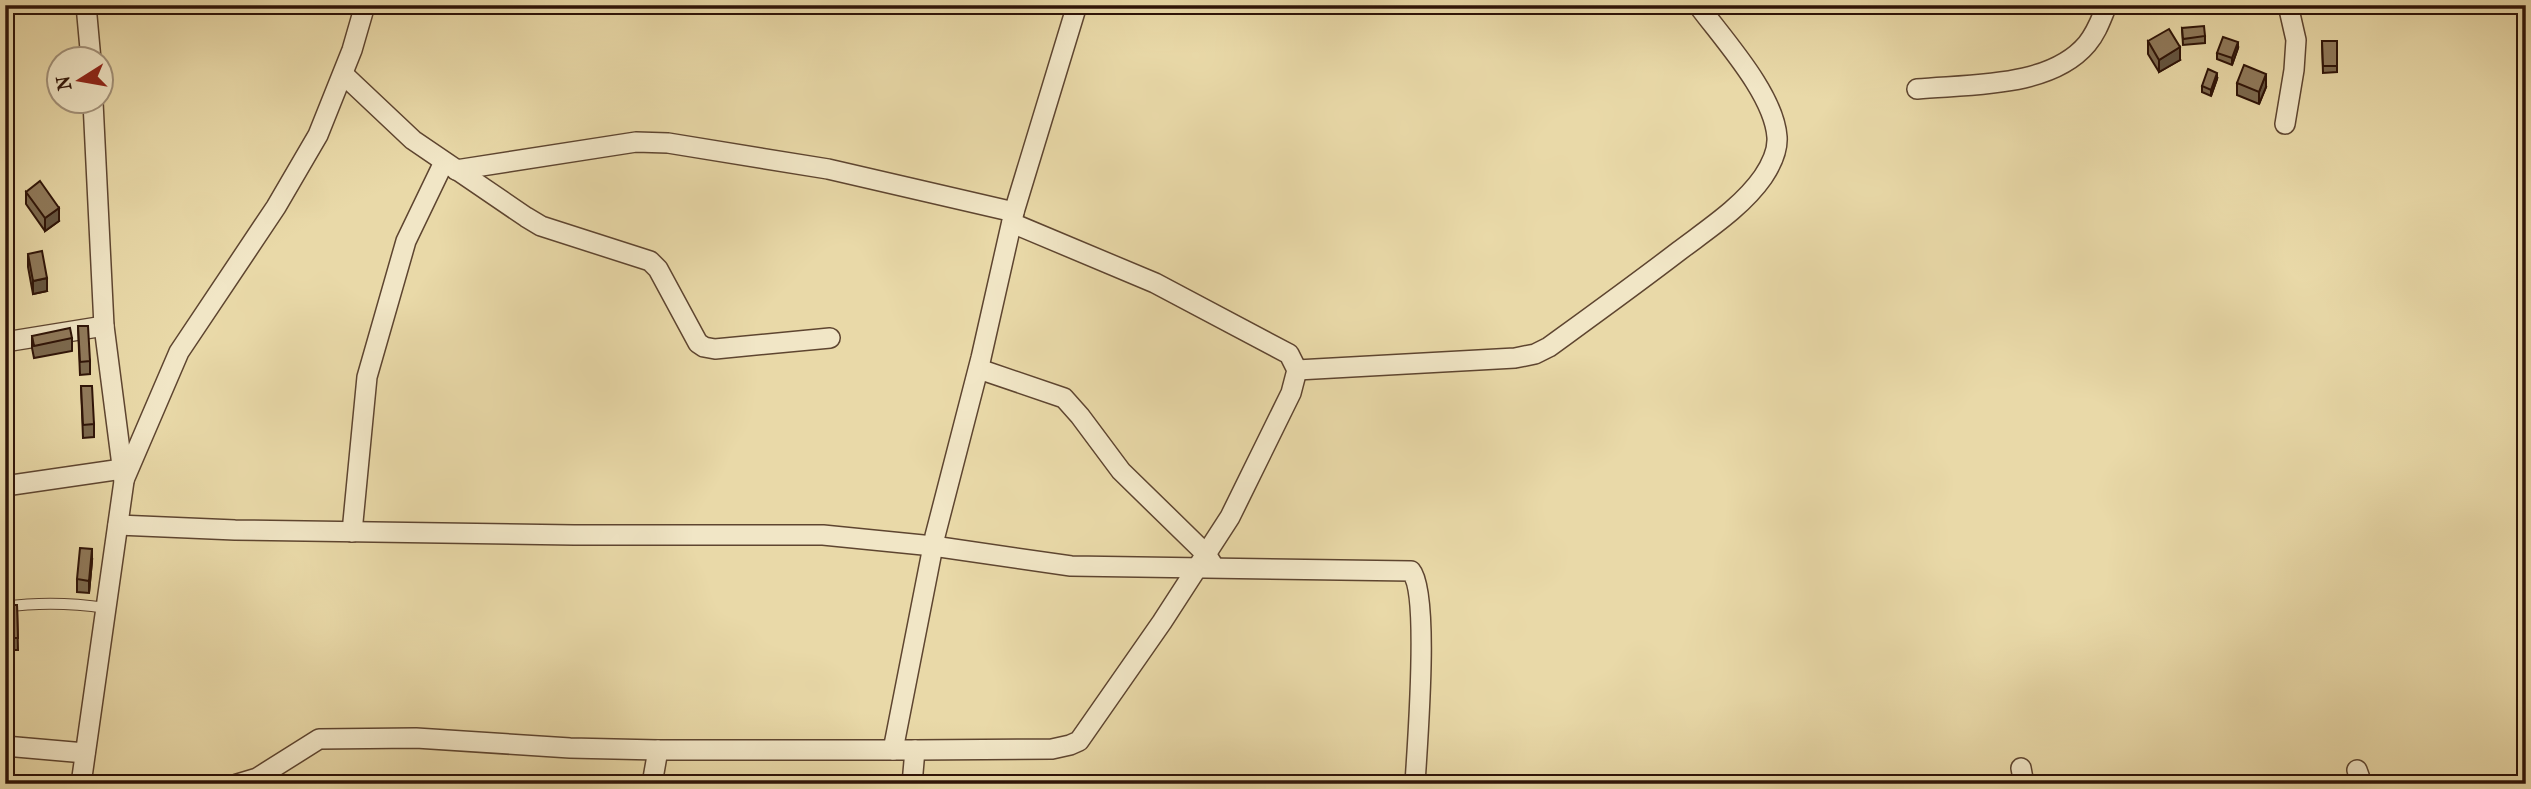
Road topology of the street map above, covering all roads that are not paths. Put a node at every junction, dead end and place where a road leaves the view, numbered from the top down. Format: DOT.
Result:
graph roads {
  1 [pos="86,5"];
  2 [pos="365,5"];
  3 [pos="1077,5"];
  4 [pos="1698,5"];
  5 [pos="2107,5"];
  6 [pos="2288,5"];
  7 [pos="90,46"];
  8 [pos="343,74"];
  9 [pos="1917,89"];
  10 [pos="94,116"];
  11 [pos="2285,124"];
  12 [pos="450,166"];
  13 [pos="1013,218"];
  14 [pos="104,326"];
  15 [pos="831,338"];
  16 [pos="5,342"];
  17 [pos="979,369"];
  18 [pos="1297,370"];
  19 [pos="123,475"];
  20 [pos="5,486"];
  21 [pos="118,525"];
  22 [pos="352,531"];
  23 [pos="933,546"];
  24 [pos="1206,564"];
  25 [pos="5,607"];
  26 [pos="106,608"];
  27 [pos="5,746"];
  28 [pos="657,750"];
  29 [pos="893,750"];
  30 [pos="915,751"];
  31 [pos="85,753"];
  32 [pos="81,784"];
  33 [pos="237,784"];
  34 [pos="652,784"];
  35 [pos="912,784"];
  36 [pos="1415,784"];
  1 -- 7 [label="street"];
  2 -- 8 [label="street"];
  3 -- 13 [label="street"];
  4 -- 18 [label="street"];
  5 -- 9 [label="street"];
  6 -- 11 [label="street"];
  8 -- 12 [label="street"];
  8 -- 19 [label="street"];
  10 -- 14 [label="street"];
  12 -- 13 [label="street"];
  12 -- 15 [label="street"];
  12 -- 22 [label="street"];
  13 -- 17 [label="street"];
  13 -- 18 [label="street"];
  14 -- 16 [label="street"];
  14 -- 19 [label="street"];
  17 -- 23 [label="street"];
  17 -- 24 [label="street"];
  18 -- 24 [label="street"];
  19 -- 20 [label="street"];
  19 -- 21 [label="street"];
  21 -- 22 [label="street"];
  21 -- 26 [label="street"];
  22 -- 23 [label="street"];
  23 -- 24 [label="street"];
  23 -- 29 [label="street"];
  24 -- 30 [label="street"];
  24 -- 36 [label="street"];
  25 -- 26 [label="lane"];
  26 -- 31 [label="street"];
  27 -- 31 [label="street"];
  28 -- 29 [label="street"];
  28 -- 33 [label="street"];
  28 -- 34 [label="street"];
  29 -- 30 [label="street"];
  30 -- 35 [label="street"];
  31 -- 32 [label="street"];
}
